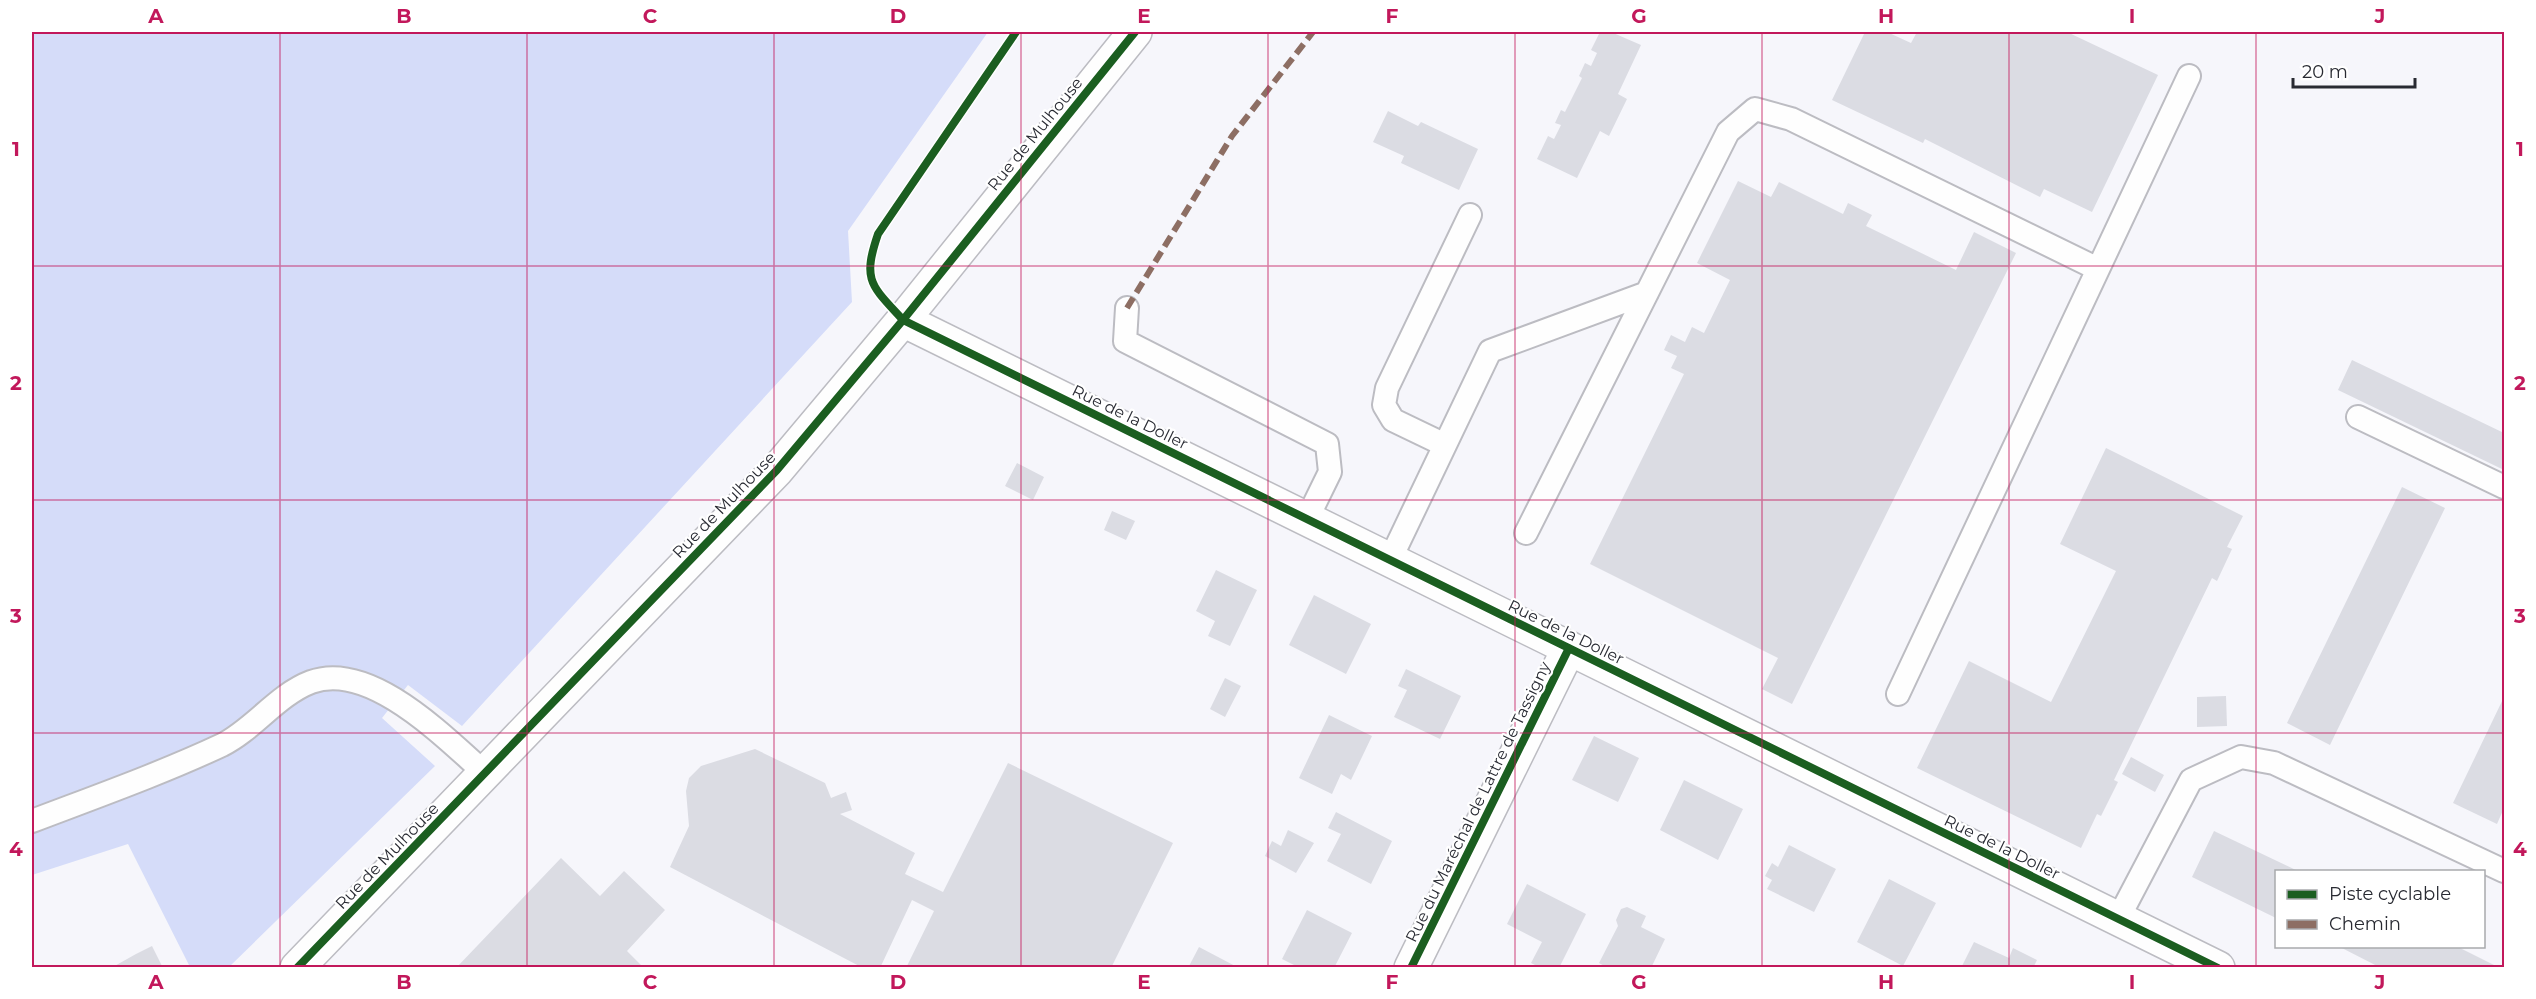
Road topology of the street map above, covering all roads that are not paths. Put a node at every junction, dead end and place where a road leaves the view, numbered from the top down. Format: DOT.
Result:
graph roads {
  1 [pos="1135,32"];
  2 [pos="2189,76"];
  3 [pos="1470,215"];
  4 [pos="2098,269"];
  5 [pos="1647,293"];
  6 [pos="1127,308"];
  7 [pos="903,320"];
  8 [pos="2358,417"];
  9 [pos="1445,445"];
  10 [pos="2505,487"];
  11 [pos="1307,519"];
  12 [pos="1526,533"];
  13 [pos="1390,560"];
  14 [pos="1569,648"];
  15 [pos="1898,694"];
  16 [pos="485,773"];
  17 [pos="32,821"];
  18 [pos="2505,871"];
  19 [pos="2118,919"];
  20 [pos="2205,965"];
  21 [pos="298,967"];
  22 [pos="1411,968"];
  1 -- 7 [label="street, Rue de Mulhouse"];
  2 -- 4 [label="lane"];
  3 -- 9 [label="lane"];
  4 -- 5 [label="lane"];
  4 -- 15 [label="lane"];
  5 -- 9 [label="lane"];
  5 -- 12 [label="lane"];
  6 -- 11 [label="lane"];
  7 -- 11 [label="street, Rue de la Doller"];
  7 -- 16 [label="street, Rue de Mulhouse"];
  8 -- 10 [label="lane"];
  9 -- 13 [label="lane"];
  11 -- 13 [label="street, Rue de la Doller"];
  13 -- 14 [label="street, Rue de la Doller"];
  14 -- 19 [label="street, Rue de la Doller"];
  14 -- 22 [label="street, Rue du Maréchal de Lattre de Tassigny"];
  16 -- 17 [label="lane"];
  16 -- 21 [label="street, Rue de Mulhouse"];
  18 -- 19 [label="lane"];
  19 -- 20 [label="street, Rue de la Doller"];
}
